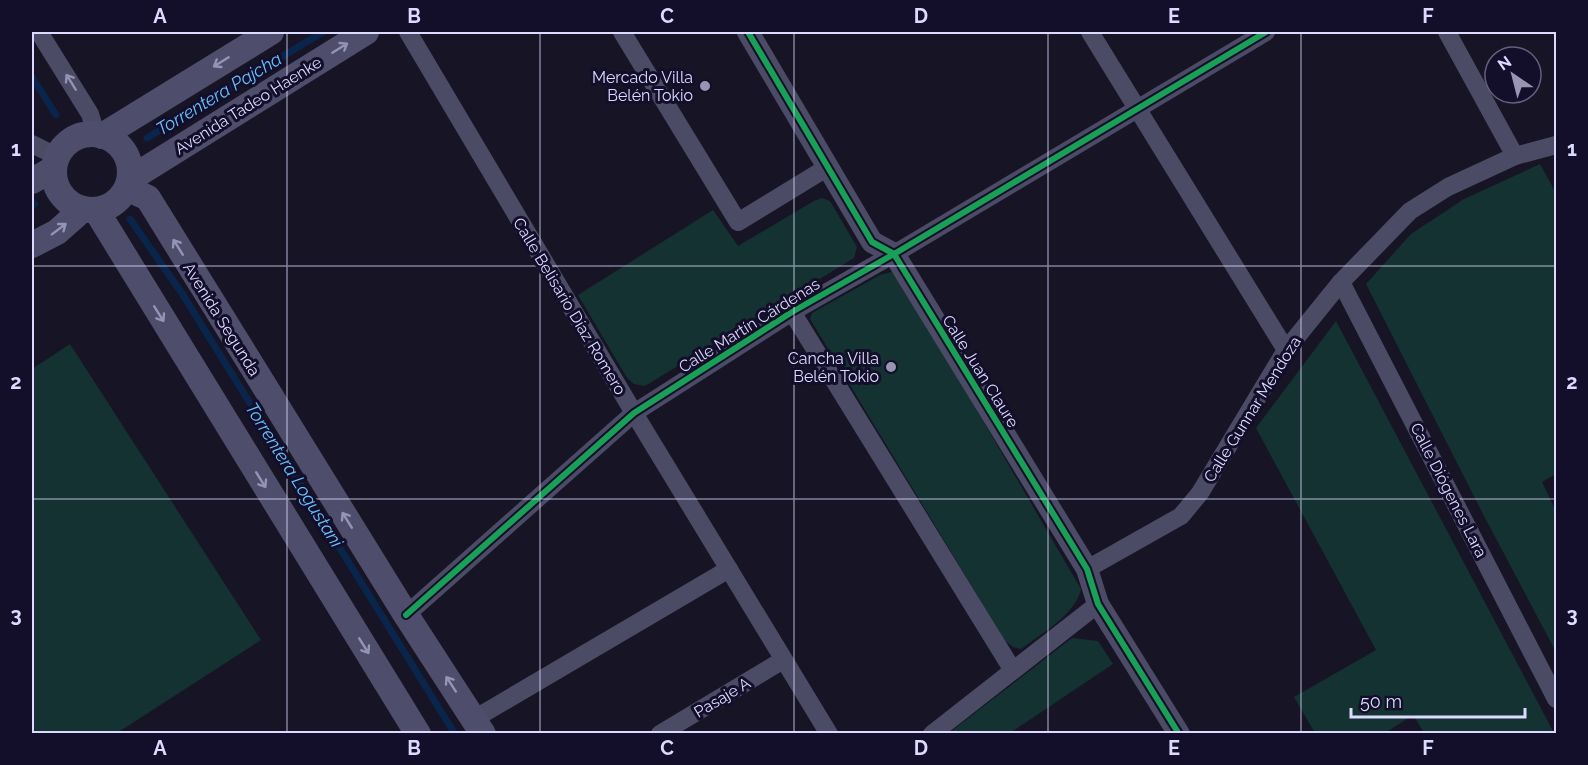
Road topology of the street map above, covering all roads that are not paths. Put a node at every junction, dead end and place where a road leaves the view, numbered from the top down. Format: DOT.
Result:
graph roads {
  1 [pos="39,32"];
  2 [pos="271,32"];
  3 [pos="366,32"];
  4 [pos="408,32"];
  5 [pos="622,32"];
  6 [pos="748,32"];
  7 [pos="1090,32"];
  8 [pos="1266,32"];
  9 [pos="1447,32"];
  10 [pos="1138,109"];
  11 [pos="99,135"];
  12 [pos="32,144"];
  13 [pos="1554,150"];
  14 [pos="1515,156"];
  15 [pos="56,163"];
  16 [pos="828,167"];
  17 [pos="32,181"];
  18 [pos="128,184"];
  19 [pos="89,210"];
  20 [pos="32,245"];
  21 [pos="894,254"];
  22 [pos="1341,282"];
  23 [pos="792,312"];
  24 [pos="1286,350"];
  25 [pos="634,414"];
  26 [pos="729,569"];
  27 [pos="1087,569"];
  28 [pos="1098,604"];
  29 [pos="406,615"];
  30 [pos="783,660"];
  31 [pos="1012,669"];
  32 [pos="1557,699"];
  33 [pos="478,726"];
  34 [pos="418,734"];
  35 [pos="660,734"];
  36 [pos="829,734"];
  37 [pos="932,734"];
  38 [pos="1179,734"];
  11 -- 1 [label="street, one-way"];
  2 -- 11 [label="main road, one-way"];
  18 -- 3 [label="main road, Avenida Tadeo Haenke, one-way"];
  4 -- 25 [label="street, Calle Belisario Díaz Romero"];
  5 -- 16 [label="street"];
  6 -- 16 [label="street, Calle Juan Claure"];
  7 -- 10 [label="street"];
  8 -- 10 [label="street, Calle Martín Cárdenas"];
  9 -- 14 [label="street"];
  10 -- 21 [label="street, Calle Martín Cárdenas"];
  10 -- 24 [label="street"];
  11 -- 15 [label="main road"];
  11 -- 18 [label="main road"];
  12 -- 15 [label="street"];
  13 -- 14 [label="street, Calle Gunnar Mendoza"];
  14 -- 22 [label="street, Calle Gunnar Mendoza"];
  15 -- 17 [label="main road"];
  15 -- 19 [label="main road"];
  16 -- 21 [label="street, Calle Juan Claure"];
  18 -- 19 [label="main road"];
  29 -- 18 [label="main road, Avenida Segunda, one-way"];
  20 -- 19 [label="main road, one-way"];
  19 -- 34 [label="main road, one-way"];
  21 -- 23 [label="street, Calle Martín Cárdenas"];
  21 -- 27 [label="street, Calle Juan Claure"];
  22 -- 24 [label="street, Calle Gunnar Mendoza"];
  22 -- 32 [label="street, Calle Diógenes Lara"];
  23 -- 25 [label="street, Calle Martín Cárdenas"];
  23 -- 31 [label="street"];
  24 -- 27 [label="street, Calle Gunnar Mendoza"];
  25 -- 26 [label="street, Calle Belisario Díaz Romero"];
  25 -- 29 [label="street, Calle Martín Cárdenas"];
  26 -- 30 [label="street, Calle Belisario Díaz Romero"];
  26 -- 33 [label="street"];
  27 -- 28 [label="street, Calle Juan Claure"];
  28 -- 31 [label="street"];
  28 -- 38 [label="street, Calle Juan Claure"];
  33 -- 29 [label="main road, Avenida Segunda, one-way"];
  30 -- 35 [label="street, Pasaje A"];
  30 -- 36 [label="street, Calle Belisario Díaz Romero"];
  31 -- 37 [label="street"];
}
